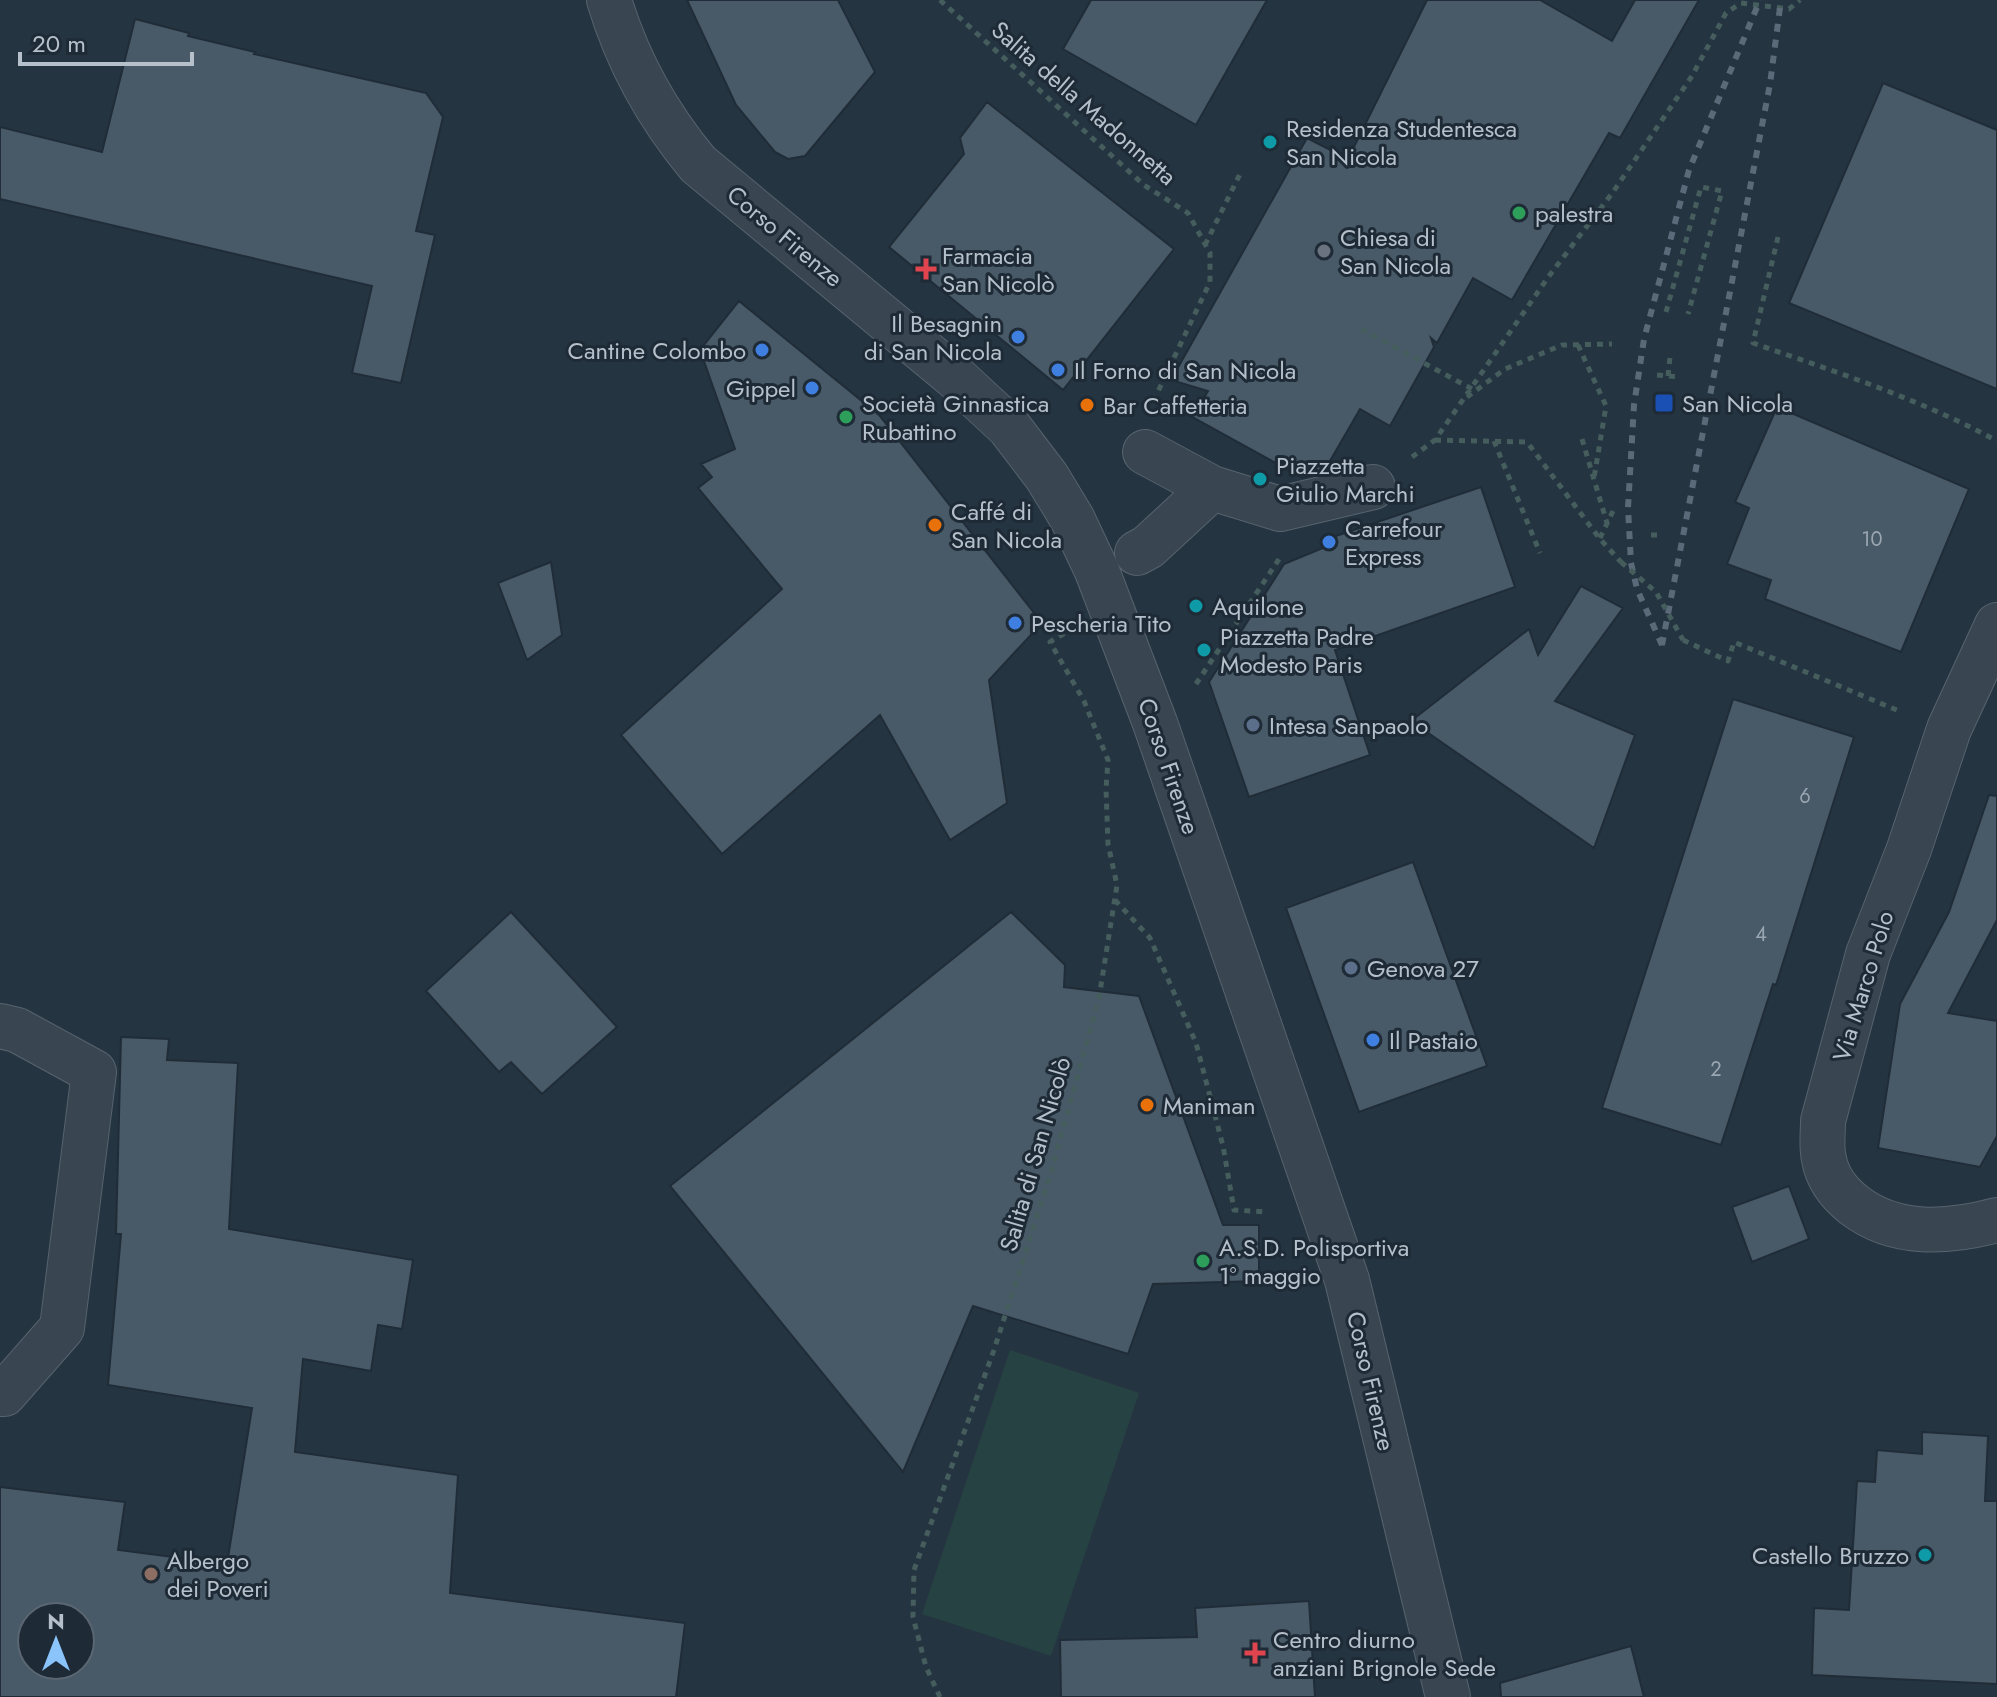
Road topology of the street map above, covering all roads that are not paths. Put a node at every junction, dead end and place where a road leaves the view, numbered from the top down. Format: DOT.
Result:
graph roads {
  1 [pos="609,0"];
  2 [pos="1145,452"];
  3 [pos="1373,487"];
  4 [pos="1212,488"];
  5 [pos="1137,553"];
  6 [pos="1997,625"];
  7 [pos="0,1026"];
  8 [pos="1997,1220"];
  9 [pos="0,1394"];
  10 [pos="1448,1697"];
  1 -- 10 [label="street, Corso Firenze"];
  2 -- 4 [label="street"];
  3 -- 4 [label="street"];
  4 -- 5 [label="street"];
  6 -- 8 [label="street, Via Marco Polo"];
  7 -- 9 [label="street"];
}
